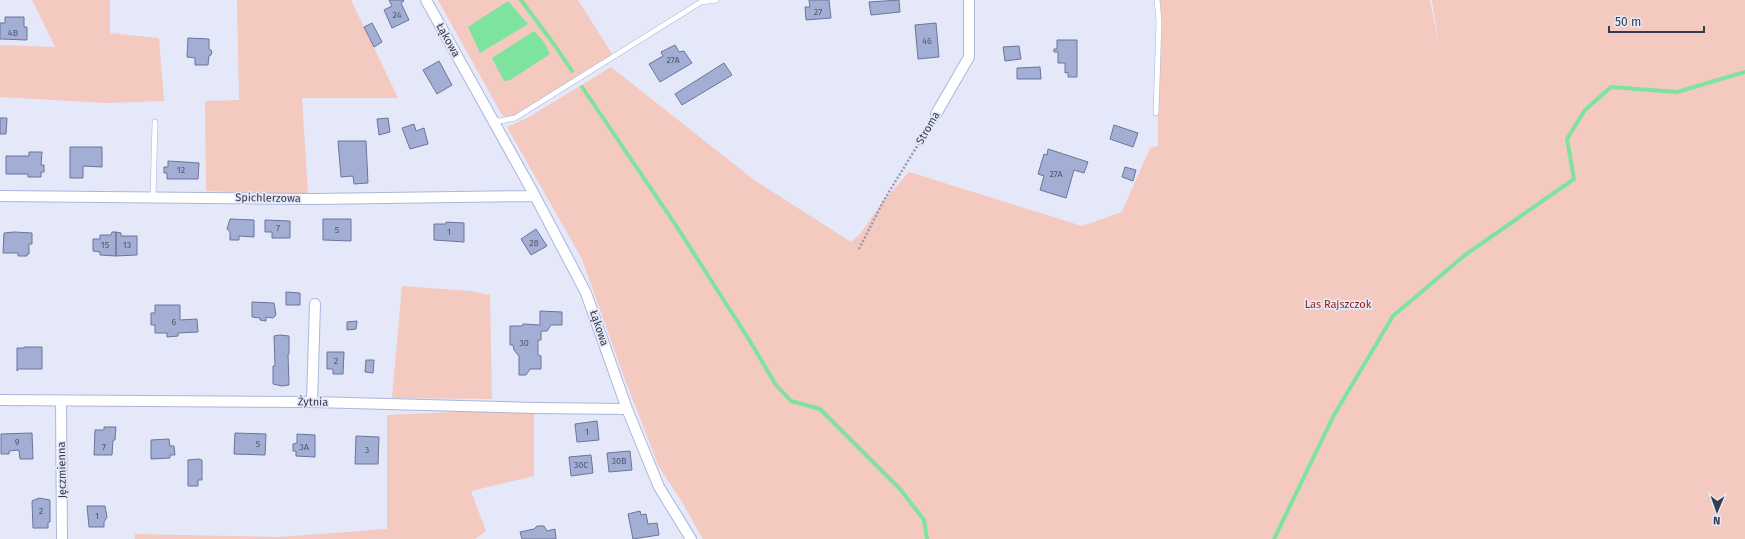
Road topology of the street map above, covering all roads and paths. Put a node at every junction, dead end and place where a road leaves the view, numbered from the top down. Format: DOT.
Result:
graph roads {
  1 [pos="426,0"];
  2 [pos="716,0"];
  3 [pos="970,0"];
  4 [pos="1157,0"];
  5 [pos="1156,113"];
  6 [pos="936,114"];
  7 [pos="154,122"];
  8 [pos="494,122"];
  9 [pos="0,196"];
  10 [pos="535,196"];
  11 [pos="153,197"];
  12 [pos="859,249"];
  13 [pos="315,304"];
  14 [pos="0,400"];
  15 [pos="61,401"];
  16 [pos="312,402"];
  17 [pos="627,409"];
  18 [pos="62,539"];
  19 [pos="691,539"];
  1 -- 8 [label="street, Łąkowa"];
  2 -- 8 [label="lane"];
  3 -- 6 [label="street, Stroma"];
  4 -- 5 [label="lane"];
  6 -- 12 [label="path, Stroma"];
  7 -- 11 [label="lane"];
  8 -- 10 [label="street, Łąkowa"];
  9 -- 11 [label="street, Spichlerzowa"];
  10 -- 11 [label="street, Spichlerzowa"];
  10 -- 17 [label="street, Łąkowa"];
  13 -- 16 [label="street"];
  14 -- 15 [label="street, Żytnia"];
  15 -- 16 [label="street, Żytnia"];
  15 -- 18 [label="street, Jęczmienna"];
  16 -- 17 [label="street, Żytnia"];
  17 -- 19 [label="street, Łąkowa"];
}
